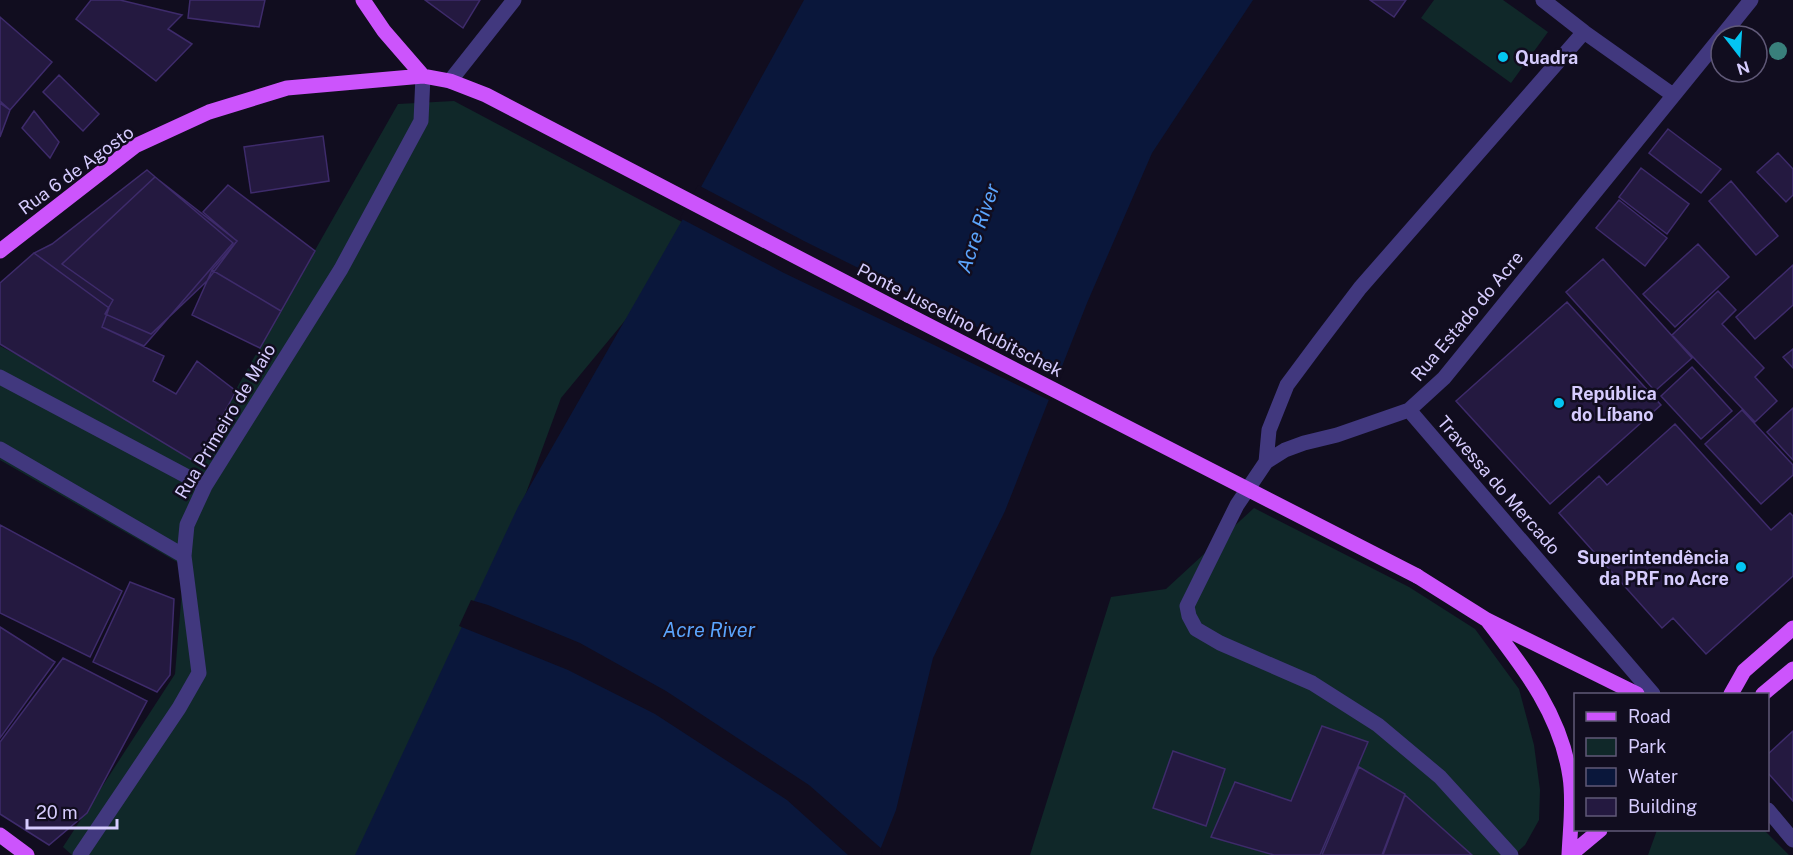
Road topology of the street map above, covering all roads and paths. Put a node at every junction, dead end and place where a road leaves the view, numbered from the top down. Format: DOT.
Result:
graph roads {
  1 [pos="363,0"];
  2 [pos="514,0"];
  3 [pos="1543,0"];
  4 [pos="1751,0"];
  5 [pos="1731,24"];
  6 [pos="1584,32"];
  7 [pos="1709,51"];
  8 [pos="423,76"];
  9 [pos="450,81"];
  10 [pos="1673,95"];
  11 [pos="0,251"];
  12 [pos="0,377"];
  13 [pos="1409,410"];
  14 [pos="0,449"];
  15 [pos="1266,462"];
  16 [pos="205,486"];
  17 [pos="184,556"];
  18 [pos="1487,620"];
  19 [pos="1793,627"];
  20 [pos="1793,669"];
  21 [pos="1635,693"];
  22 [pos="1652,693"];
  23 [pos="1732,693"];
  24 [pos="1764,693"];
  25 [pos="1769,812"];
  26 [pos="1599,831"];
  27 [pos="0,835"];
  28 [pos="1793,840"];
  29 [pos="27,855"];
  30 [pos="80,855"];
  31 [pos="1511,855"];
  32 [pos="1569,855"];
  1 -- 8 [label="main road"];
  2 -- 9 [label="street"];
  3 -- 6 [label="street"];
  4 -- 5 [label="street, Rua Estado do Acre"];
  6 -- 10 [label="street"];
  6 -- 15 [label="street"];
  7 -- 10 [label="street, Rua Estado do Acre"];
  8 -- 9 [label="main road, Rua 6 de Agosto"];
  8 -- 11 [label="main road, Rua 6 de Agosto"];
  8 -- 16 [label="street, Rua Primeiro de Maio"];
  9 -- 18 [label="main road, Ponte Juscelino Kubitschek, bridge"];
  10 -- 13 [label="street, Rua Estado do Acre"];
  12 -- 16 [label="street"];
  13 -- 15 [label="street, Rua Estado do Acre"];
  13 -- 22 [label="street, Travessa do Mercado"];
  14 -- 17 [label="street"];
  15 -- 31 [label="street, Rua Estado do Acre"];
  16 -- 17 [label="street, Rua Primeiro de Maio"];
  17 -- 30 [label="street, Rua Primeiro de Maio"];
  18 -- 21 [label="main road"];
  18 -- 32 [label="main road"];
  19 -- 23 [label="main road"];
  20 -- 24 [label="main road"];
  25 -- 28 [label="street"];
  26 -- 32 [label="main road"];
  27 -- 29 [label="main road"];
}
